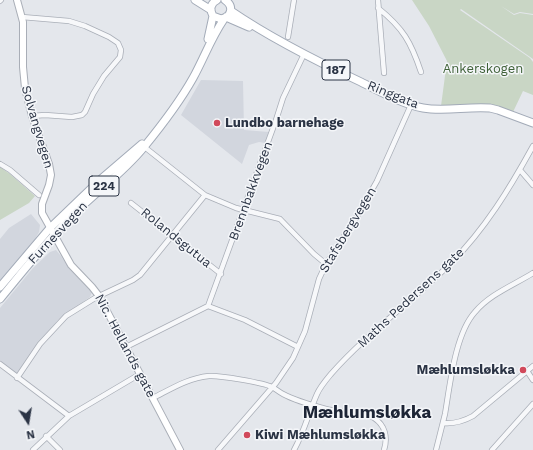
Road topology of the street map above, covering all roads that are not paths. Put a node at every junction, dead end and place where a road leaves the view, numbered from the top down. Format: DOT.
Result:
graph roads {
  1 [pos="17,0"];
  2 [pos="196,0"];
  3 [pos="226,0"];
  4 [pos="294,0"];
  5 [pos="378,0"];
  6 [pos="213,1"];
  7 [pos="378,8"];
  8 [pos="231,11"];
  9 [pos="212,13"];
  10 [pos="22,17"];
  11 [pos="225,18"];
  12 [pos="263,32"];
  13 [pos="288,37"];
  14 [pos="206,50"];
  15 [pos="304,54"];
  16 [pos="421,72"];
  17 [pos="384,73"];
  18 [pos="411,105"];
  19 [pos="32,116"];
  20 [pos="533,123"];
  21 [pos="142,146"];
  22 [pos="533,146"];
  23 [pos="0,164"];
  24 [pos="520,170"];
  25 [pos="533,185"];
  26 [pos="39,195"];
  27 [pos="205,195"];
  28 [pos="132,203"];
  29 [pos="244,211"];
  30 [pos="50,228"];
  31 [pos="54,235"];
  32 [pos="172,236"];
  33 [pos="326,264"];
  34 [pos="533,273"];
  35 [pos="221,274"];
  36 [pos="0,287"];
  37 [pos="99,296"];
  38 [pos="0,299"];
  39 [pos="208,306"];
  40 [pos="126,347"];
  41 [pos="298,347"];
  42 [pos="0,364"];
  43 [pos="533,366"];
  44 [pos="527,371"];
  45 [pos="140,374"];
  46 [pos="17,378"];
  47 [pos="533,380"];
  48 [pos="272,387"];
  49 [pos="153,398"];
  50 [pos="533,404"];
  51 [pos="313,405"];
  52 [pos="69,416"];
  53 [pos="443,423"];
  54 [pos="46,436"];
  55 [pos="33,450"];
  56 [pos="60,450"];
  57 [pos="180,450"];
  58 [pos="218,450"];
  59 [pos="294,450"];
  60 [pos="384,450"];
  61 [pos="436,450"];
  62 [pos="492,450"];
  1 -- 10 [label="main road, Solvangvegen"];
  2 -- 9 [label="main road"];
  3 -- 8 [label="main road"];
  4 -- 13 [label="street"];
  5 -- 7 [label="street"];
  6 -- 9 [label="main road, 224"];
  7 -- 16 [label="street"];
  7 -- 17 [label="street"];
  8 -- 11 [label="main road, 224"];
  8 -- 12 [label="main road, Ringgata / 187"];
  9 -- 11 [label="main road, Ringgata"];
  9 -- 14 [label="main road, Furnesvegen / 224"];
  10 -- 19 [label="main road, Solvangvegen"];
  10 -- 19 [label="street"];
  11 -- 12 [label="main road, Ringgata / 187"];
  11 -- 14 [label="main road, Furnesvegen / 224"];
  12 -- 15 [label="main road, Ringgata / 187"];
  14 -- 21 [label="main road, Furnesvegen / 224"];
  15 -- 18 [label="main road, Ringgata / 187"];
  15 -- 29 [label="street, Brennbakkvegen"];
  18 -- 20 [label="main road, Ringgata / 187"];
  18 -- 33 [label="street, Stafsbergvegen"];
  19 -- 30 [label="main road, Solvangvegen"];
  21 -- 27 [label="street"];
  21 -- 30 [label="main road, Furnesvegen / 224"];
  21 -- 31 [label="main road, Furnesvegen / 224"];
  22 -- 24 [label="street, Maths Pedersens gate"];
  23 -- 26 [label="street"];
  24 -- 25 [label="street"];
  24 -- 51 [label="street, Maths Pedersens gate"];
  27 -- 29 [label="street"];
  27 -- 32 [label="street"];
  28 -- 32 [label="street, Rolandsgutua"];
  29 -- 33 [label="street"];
  29 -- 35 [label="street, Brennbakkvegen"];
  30 -- 31 [label="main road, Nic. Hellands gate"];
  30 -- 36 [label="main road, Furnesvegen / 224"];
  31 -- 37 [label="main road, Nic. Hellands gate"];
  31 -- 38 [label="main road, Furnesvegen / 224"];
  32 -- 35 [label="street, Rolandsgutua"];
  32 -- 37 [label="street"];
  33 -- 41 [label="street, Stafsbergvegen"];
  34 -- 53 [label="street"];
  35 -- 39 [label="street, Brennbakkvegen"];
  37 -- 40 [label="main road, Nic. Hellands gate"];
  37 -- 46 [label="street"];
  39 -- 40 [label="street"];
  39 -- 41 [label="street"];
  40 -- 45 [label="main road, Nic. Hellands gate"];
  41 -- 48 [label="street, Stafsbergvegen"];
  42 -- 46 [label="street"];
  43 -- 44 [label="street"];
  44 -- 47 [label="street"];
  44 -- 53 [label="street"];
  45 -- 49 [label="main road, Nic. Hellands gate"];
  45 -- 52 [label="street"];
  46 -- 52 [label="street"];
  48 -- 49 [label="street"];
  48 -- 51 [label="street"];
  48 -- 58 [label="street, Stafsbergvegen"];
  49 -- 57 [label="main road, Nic. Hellands gate"];
  50 -- 62 [label="street"];
  51 -- 59 [label="street, Maths Pedersens gate"];
  51 -- 60 [label="street"];
  52 -- 54 [label="street"];
  53 -- 61 [label="street"];
  54 -- 55 [label="street"];
  54 -- 56 [label="street"];
}
